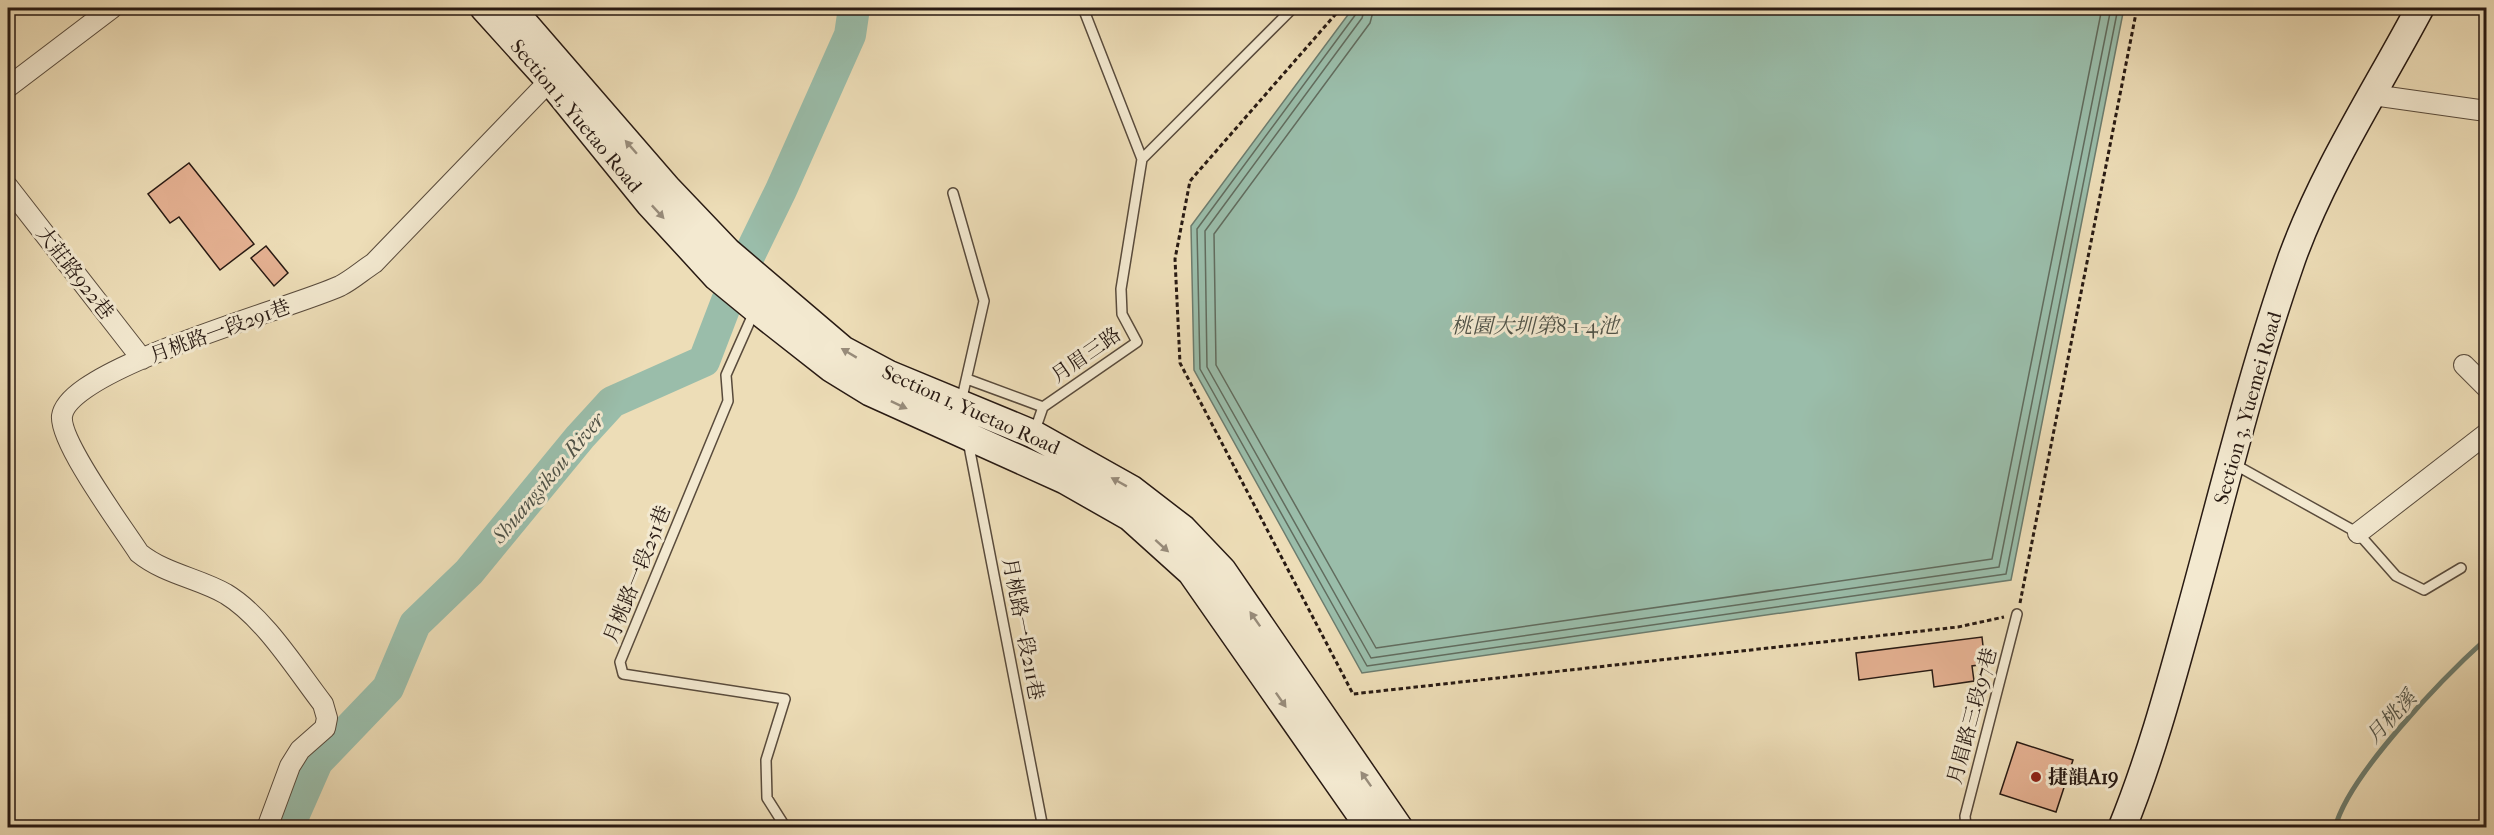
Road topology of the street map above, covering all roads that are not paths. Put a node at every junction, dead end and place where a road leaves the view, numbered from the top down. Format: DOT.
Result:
graph roads {
  1 [pos="112,8"];
  2 [pos="484,8"];
  3 [pos="1083,8"];
  4 [pos="1293,8"];
  5 [pos="2420,8"];
  6 [pos="517,10"];
  7 [pos="556,74"];
  8 [pos="8,87"];
  9 [pos="2373,95"];
  10 [pos="2487,111"];
  11 [pos="1142,159"];
  12 [pos="8,187"];
  13 [pos="953,193"];
  14 [pos="752,306"];
  15 [pos="142,359"];
  16 [pos="2464,365"];
  17 [pos="2487,387"];
  18 [pos="964,392"];
  19 [pos="1043,407"];
  20 [pos="1033,434"];
  21 [pos="2487,434"];
  22 [pos="967,437"];
  23 [pos="2232,463"];
  24 [pos="2358,533"];
  25 [pos="2461,568"];
  26 [pos="2017,614"];
  27 [pos="267,828"];
  28 [pos="786,828"];
  29 [pos="1043,828"];
  30 [pos="1370,828"];
  31 [pos="1399,828"];
  32 [pos="1966,828"];
  33 [pos="2122,828"];
  1 -- 8 [label="street"];
  2 -- 7 [label="street, Section 1, Yuetao Road"];
  3 -- 11 [label="lane"];
  4 -- 11 [label="lane"];
  5 -- 9 [label="street, Section 3, Yuemei Road"];
  6 -- 7 [label="street, Section 1, Yuetao Road"];
  7 -- 14 [label="street, Section 1, Yuetao Road, one-way"];
  7 -- 15 [label="street, 月桃路一段291巷"];
  18 -- 7 [label="street, Section 1, Yuetao Road, one-way"];
  9 -- 10 [label="street"];
  9 -- 23 [label="street, Section 3, Yuemei Road"];
  11 -- 19 [label="lane, 月眉三路"];
  12 -- 15 [label="street, 大莊路922巷"];
  13 -- 18 [label="lane"];
  14 -- 22 [label="street, Section 1, Yuetao Road, one-way"];
  14 -- 28 [label="lane, 月桃路一段251巷"];
  15 -- 27 [label="street, 月桃路一段291巷"];
  16 -- 17 [label="street"];
  18 -- 19 [label="lane"];
  18 -- 20 [label="street, Section 1, Yuetao Road"];
  18 -- 22 [label="street"];
  19 -- 20 [label="lane, 月眉三路"];
  31 -- 20 [label="street, Section 1, Yuetao Road, one-way"];
  21 -- 24 [label="street"];
  22 -- 29 [label="lane, 月桃路一段211巷"];
  22 -- 30 [label="street, Section 1, Yuetao Road, one-way"];
  23 -- 24 [label="lane"];
  23 -- 33 [label="street, Section 3, Yuemei Road"];
  24 -- 25 [label="lane"];
  26 -- 32 [label="lane, 月眉路三段97巷"];
}
